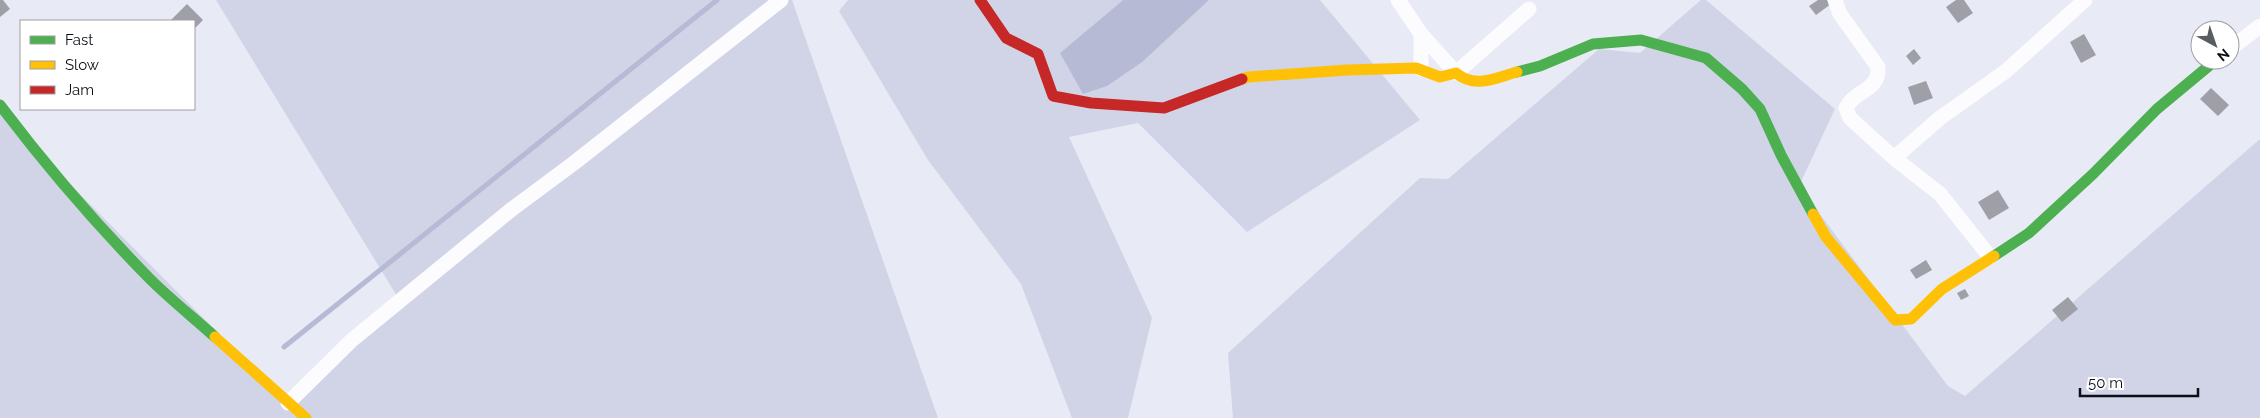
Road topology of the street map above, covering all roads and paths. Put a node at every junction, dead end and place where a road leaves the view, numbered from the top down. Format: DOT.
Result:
graph roads {
  1 [pos="781,0"];
  2 [pos="980,0"];
  3 [pos="1398,0"];
  4 [pos="1834,0"];
  5 [pos="2086,0"];
  6 [pos="1529,9"];
  7 [pos="2260,26"];
  8 [pos="1421,34"];
  9 [pos="2240,42"];
  10 [pos="1421,69"];
  11 [pos="2204,70"];
  12 [pos="1456,73"];
  13 [pos="0,105"];
  14 [pos="1894,158"];
  15 [pos="1990,257"];
  16 [pos="288,403"];
  17 [pos="306,418"];
  1 -- 16 [label="street"];
  2 -- 10 [label="street"];
  3 -- 8 [label="street"];
  4 -- 14 [label="street"];
  5 -- 14 [label="street"];
  6 -- 12 [label="street"];
  7 -- 9 [label="street"];
  8 -- 10 [label="street"];
  8 -- 12 [label="street"];
  10 -- 12 [label="street"];
  11 -- 15 [label="street"];
  12 -- 15 [label="street"];
  13 -- 16 [label="street"];
  14 -- 15 [label="street"];
  16 -- 17 [label="street"];
}
